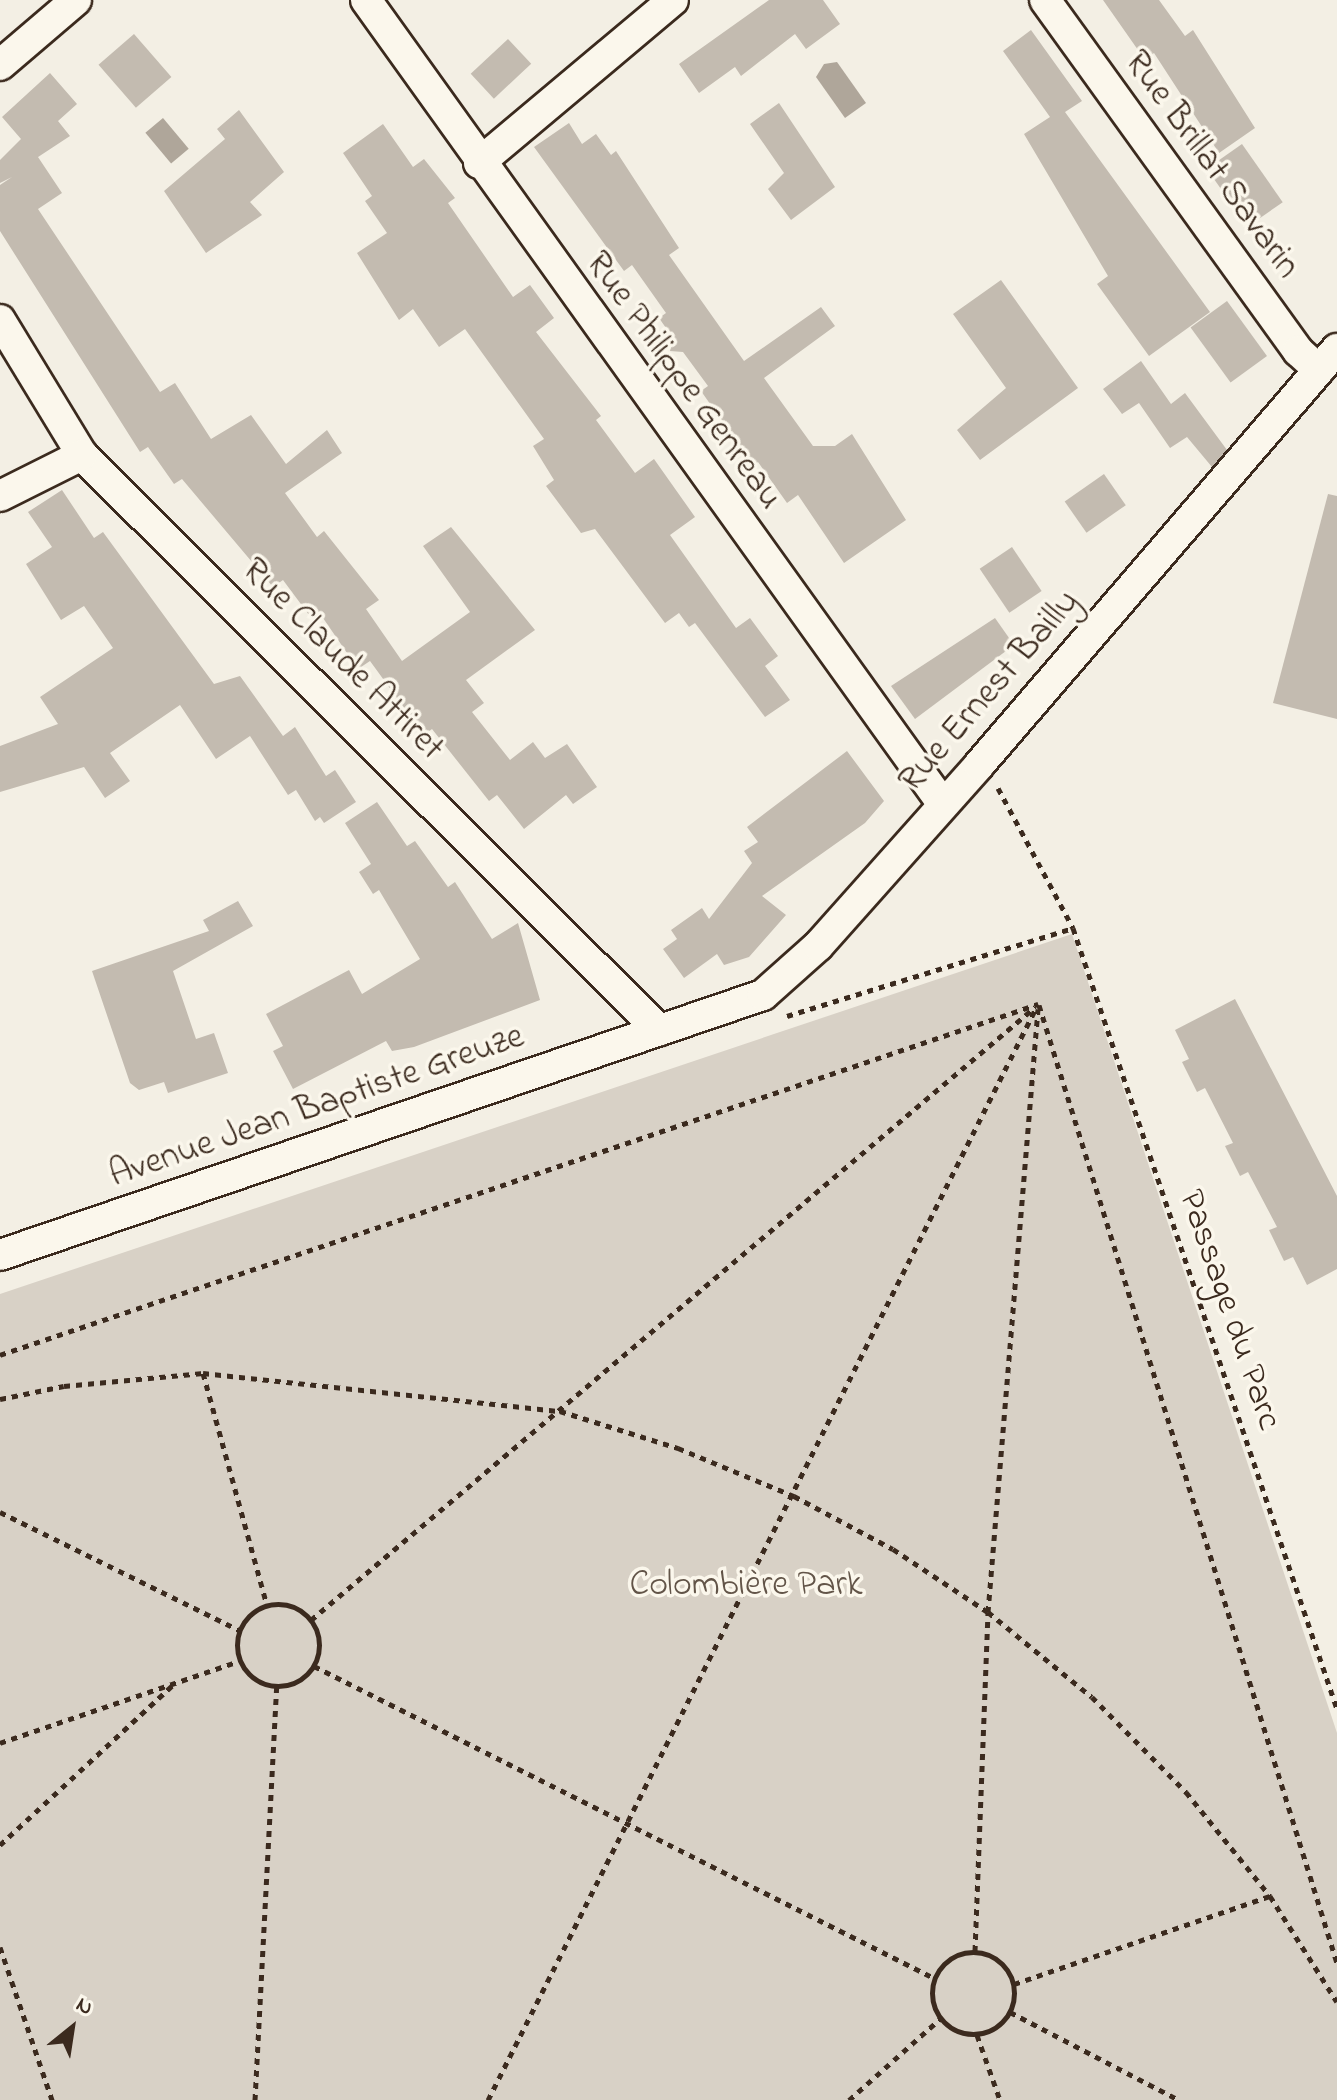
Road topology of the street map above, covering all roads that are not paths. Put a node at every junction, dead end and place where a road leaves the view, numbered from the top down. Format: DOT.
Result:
graph roads {
  1 [pos="76,0"];
  2 [pos="366,0"];
  3 [pos="673,0"];
  4 [pos="1045,0"];
  5 [pos="0,65"];
  6 [pos="479,163"];
  7 [pos="0,320"];
  8 [pos="1328,359"];
  9 [pos="82,455"];
  10 [pos="0,496"];
  11 [pos="942,803"];
  12 [pos="659,1030"];
  13 [pos="0,1255"];
  1 -- 5 [label="street"];
  2 -- 6 [label="street, Rue Philippe Genreau"];
  3 -- 6 [label="street"];
  4 -- 8 [label="street, Rue Brillat Savarin"];
  6 -- 11 [label="street, Rue Philippe Genreau"];
  7 -- 9 [label="street, Rue Claude Attiret"];
  8 -- 11 [label="street, Rue Ernest Bailly"];
  9 -- 10 [label="street"];
  9 -- 12 [label="street, Rue Claude Attiret"];
  11 -- 12 [label="street, Rue Ernest Bailly"];
  12 -- 13 [label="street, Avenue Jean Baptiste Greuze"];
}
